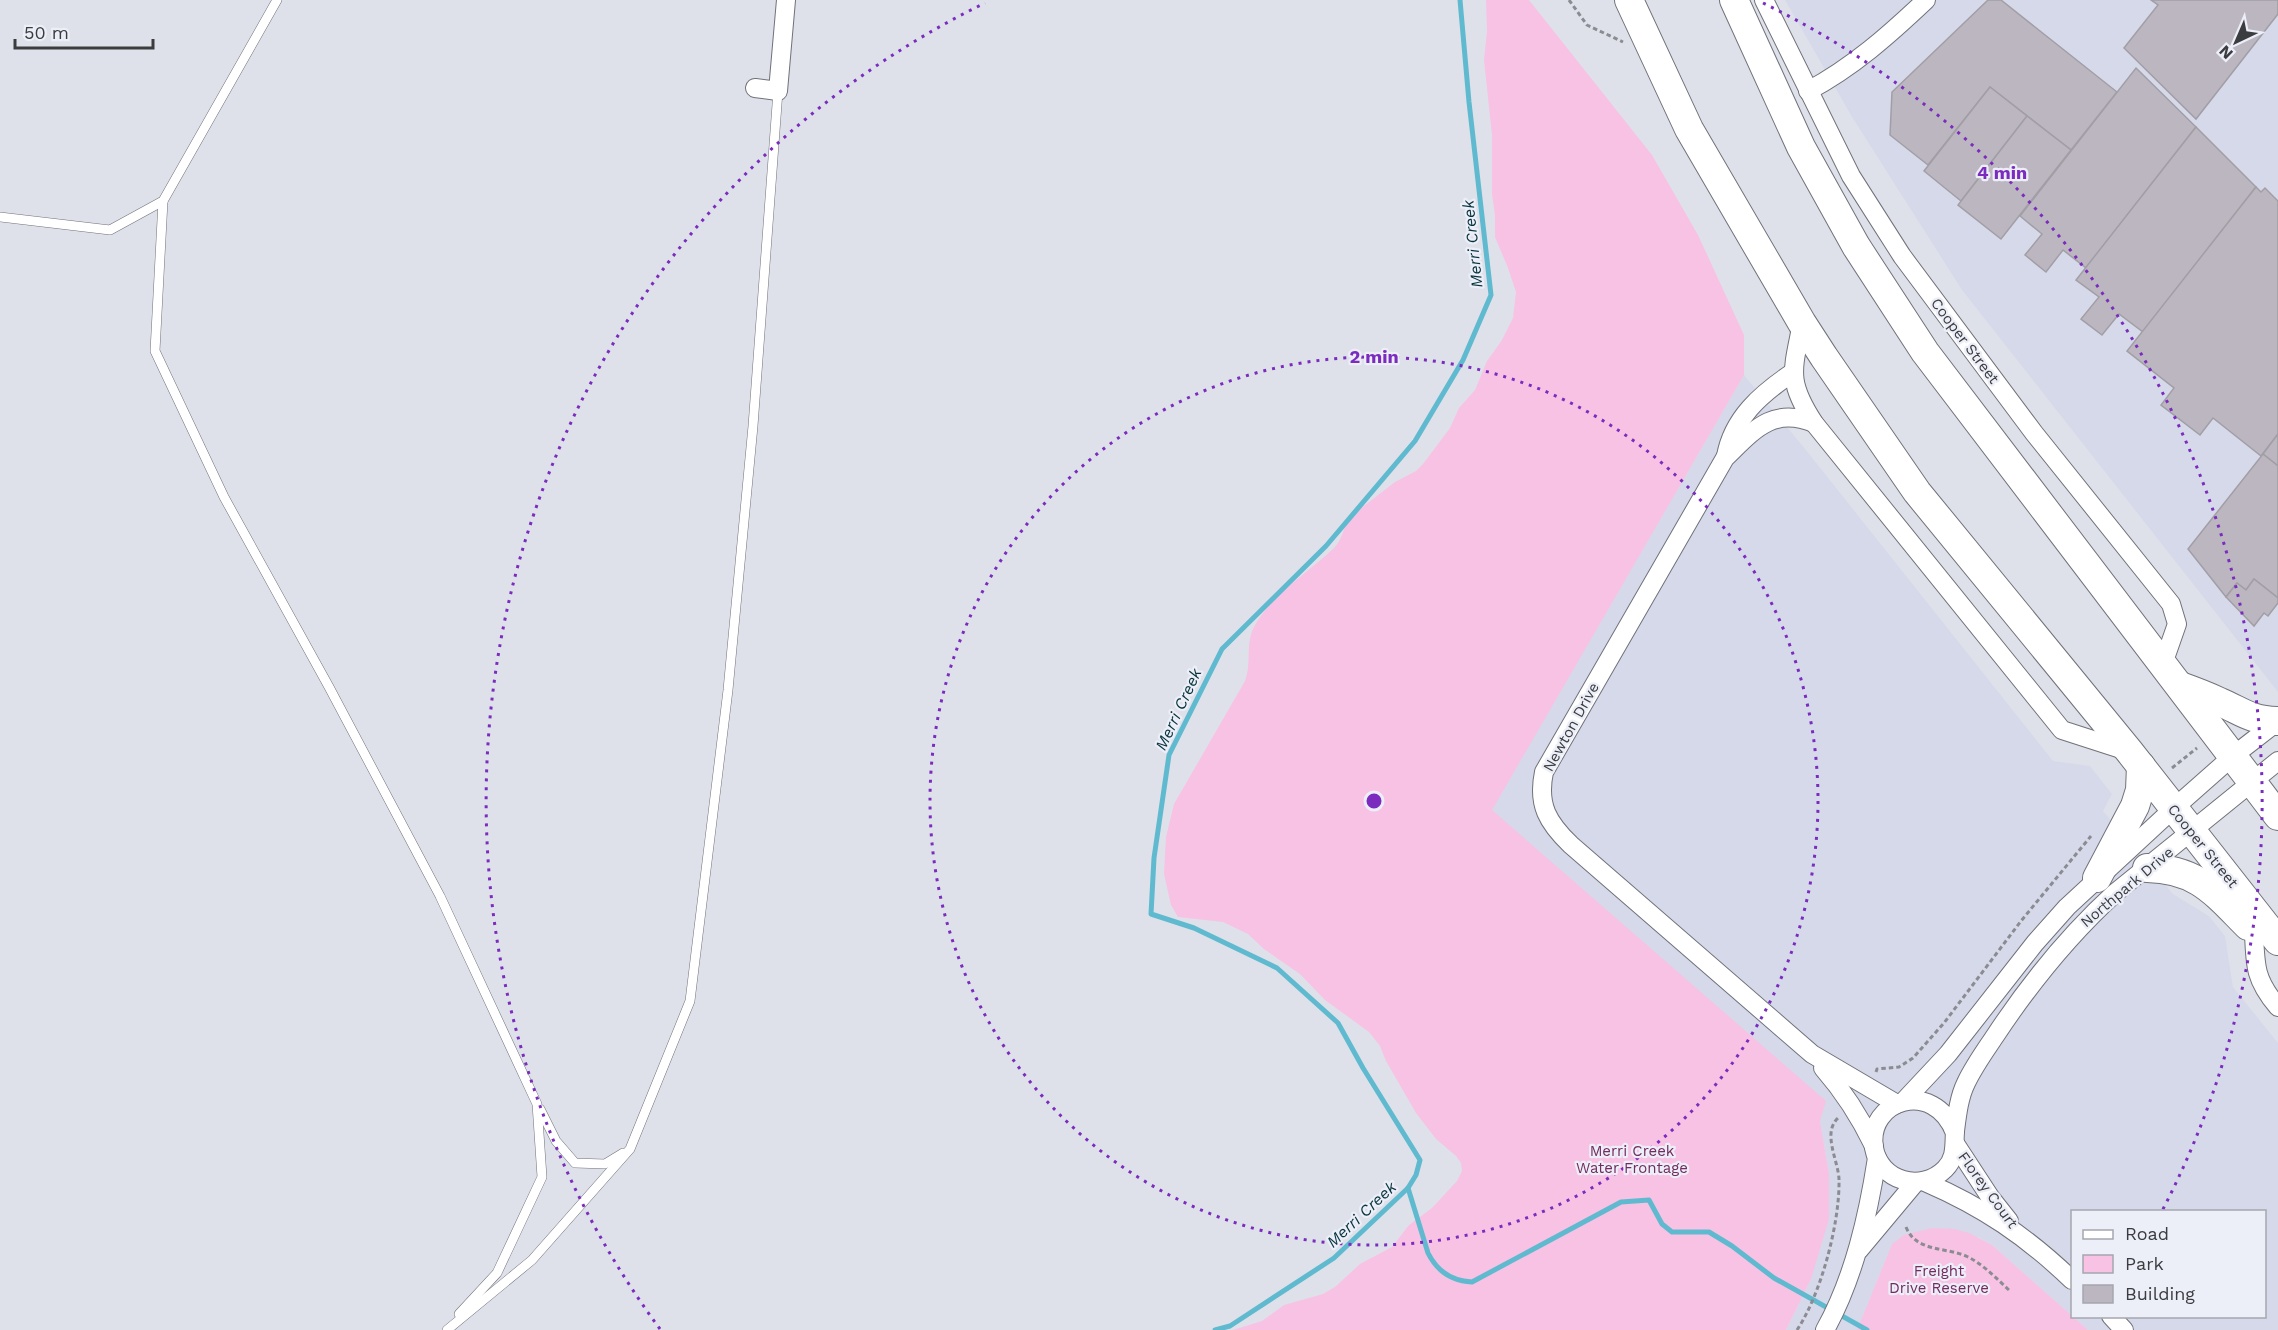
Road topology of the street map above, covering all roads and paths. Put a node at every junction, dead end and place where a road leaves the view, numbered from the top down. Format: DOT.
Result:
graph roads {
  1 [pos="277,0"];
  2 [pos="786,0"];
  3 [pos="1569,0"];
  4 [pos="1629,0"];
  5 [pos="1734,0"];
  6 [pos="1764,0"];
  7 [pos="1926,0"];
  8 [pos="1653,50"];
  9 [pos="756,88"];
  10 [pos="778,91"];
  11 [pos="1808,91"];
  12 [pos="163,201"];
  13 [pos="0,217"];
  14 [pos="1802,323"];
  15 [pos="1792,373"];
  16 [pos="1814,423"];
  17 [pos="1725,458"];
  18 [pos="2163,663"];
  19 [pos="2180,686"];
  20 [pos="2278,721"];
  21 [pos="2198,747"];
  22 [pos="2233,756"];
  23 [pos="2135,759"];
  24 [pos="2278,761"];
  25 [pos="2170,769"];
  26 [pos="2253,781"];
  27 [pos="2173,809"];
  28 [pos="2278,816"];
  29 [pos="2096,829"];
  30 [pos="2192,831"];
  31 [pos="2147,868"];
  32 [pos="2097,878"];
  33 [pos="2266,936"];
  34 [pos="2278,955"];
  35 [pos="2278,1007"];
  36 [pos="1812,1054"];
  37 [pos="1874,1075"];
  38 [pos="1900,1103"];
  39 [pos="537,1104"];
  40 [pos="1840,1116"];
  41 [pos="1955,1139"];
  42 [pos="630,1149"];
  43 [pos="1876,1152"];
  44 [pos="1920,1182"];
  45 [pos="1906,1227"];
  46 [pos="2019,1234"];
  47 [pos="1856,1254"];
  48 [pos="2071,1278"];
  49 [pos="2010,1291"];
  50 [pos="2112,1318"];
  51 [pos="1798,1329"];
  52 [pos="446,1330"];
  53 [pos="1825,1330"];
  54 [pos="2124,1330"];
  1 -- 12 [label="lane"];
  2 -- 10 [label="street"];
  3 -- 8 [label="path"];
  4 -- 8 [label="main road, Cooper Street"];
  5 -- 18 [label="main road"];
  6 -- 11 [label="street, Cooper Street"];
  7 -- 11 [label="street"];
  8 -- 14 [label="main road, Cooper Street"];
  9 -- 10 [label="street"];
  10 -- 42 [label="lane"];
  11 -- 18 [label="street, Cooper Street"];
  12 -- 13 [label="lane"];
  12 -- 39 [label="lane"];
  14 -- 15 [label="street"];
  14 -- 23 [label="main road, Cooper Street"];
  15 -- 16 [label="street"];
  15 -- 17 [label="street, Newton Drive"];
  16 -- 17 [label="street, Newton Drive"];
  16 -- 23 [label="street"];
  17 -- 36 [label="street, Newton Drive"];
  18 -- 19 [label="main road"];
  19 -- 20 [label="main road"];
  19 -- 22 [label="main road"];
  20 -- 22 [label="street, Northpark Drive"];
  21 -- 25 [label="path"];
  22 -- 26 [label="main road"];
  22 -- 27 [label="street, Northpark Drive"];
  23 -- 27 [label="main road, Cooper Street"];
  23 -- 32 [label="main road"];
  24 -- 26 [label="street, Northpark Drive"];
  26 -- 28 [label="main road"];
  26 -- 30 [label="street, Northpark Drive"];
  27 -- 30 [label="main road, Cooper Street"];
  27 -- 32 [label="street, Northpark Drive"];
  29 -- 37 [label="path"];
  30 -- 31 [label="street, Northpark Drive"];
  30 -- 33 [label="main road, Cooper Street"];
  31 -- 33 [label="main road"];
  31 -- 41 [label="street, Northpark Drive"];
  32 -- 38 [label="street, Northpark Drive"];
  33 -- 34 [label="main road"];
  33 -- 35 [label="street"];
  36 -- 38 [label="street, Newton Drive"];
  36 -- 43 [label="street, Newton Drive"];
  38 -- 41 [label="street"];
  38 -- 43 [label="street"];
  39 -- 42 [label="lane"];
  39 -- 52 [label="lane"];
  40 -- 51 [label="path"];
  41 -- 44 [label="street"];
  41 -- 46 [label="street, Florey Court"];
  42 -- 52 [label="lane"];
  43 -- 44 [label="street"];
  43 -- 47 [label="street"];
  44 -- 46 [label="street, Florey Court"];
  44 -- 47 [label="street"];
  45 -- 49 [label="path"];
  46 -- 48 [label="street, Florey Court"];
  47 -- 53 [label="street"];
  50 -- 54 [label="street"];
}
